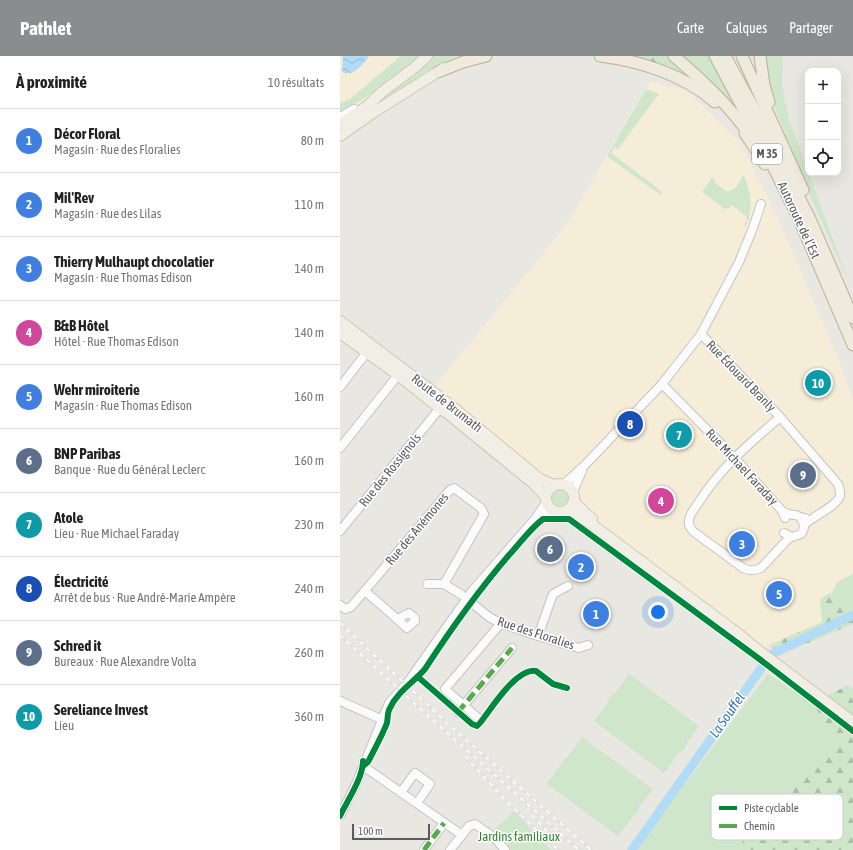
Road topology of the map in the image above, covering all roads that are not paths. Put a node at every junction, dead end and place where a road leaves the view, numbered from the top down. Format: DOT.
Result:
graph roads {
  1 [pos="427,56"];
  2 [pos="468,56"];
  3 [pos="486,56"];
  4 [pos="600,56"];
  5 [pos="674,56"];
  6 [pos="715,56"];
  7 [pos="725,56"];
  8 [pos="742,56"];
  9 [pos="760,56"];
  10 [pos="438,72"];
  11 [pos="382,92"];
  12 [pos="340,116"];
  13 [pos="340,124"];
  14 [pos="340,136"];
  15 [pos="788,156"];
  16 [pos="775,181"];
  17 [pos="761,204"];
  18 [pos="815,254"];
  19 [pos="853,313"];
  20 [pos="340,316"];
  21 [pos="853,318"];
  22 [pos="340,321"];
  23 [pos="340,333"];
  24 [pos="701,334"];
  25 [pos="359,335"];
  26 [pos="853,344"];
  27 [pos="367,352"];
  28 [pos="398,374"];
  29 [pos="662,384"];
  30 [pos="340,387"];
  31 [pos="441,409"];
  32 [pos="780,417"];
  33 [pos="340,448"];
  34 [pos="734,457"];
  35 [pos="585,465"];
  36 [pos="558,485"];
  37 [pos="573,497"];
  38 [pos="548,503"];
  39 [pos="566,512"];
  40 [pos="786,515"];
  41 [pos="802,522"];
  42 [pos="340,531"];
  43 [pos="787,535"];
  44 [pos="648,567"];
  45 [pos="427,584"];
  46 [pos="444,584"];
  47 [pos="568,586"];
  48 [pos="365,591"];
  49 [pos="466,599"];
  50 [pos="340,605"];
  51 [pos="397,619"];
  52 [pos="500,624"];
  53 [pos="538,636"];
  54 [pos="588,645"];
  55 [pos="512,648"];
  56 [pos="340,701"];
  57 [pos="461,708"];
  58 [pos="478,718"];
  59 [pos="383,720"];
  60 [pos="853,722"];
  61 [pos="363,766"];
  62 [pos="401,792"];
  63 [pos="417,803"];
  64 [pos="340,816"];
  65 [pos="444,823"];
  66 [pos="462,835"];
  67 [pos="424,850"];
  68 [pos="450,850"];
  69 [pos="505,850"];
  1 -- 11 [label="main road"];
  2 -- 10 [label="main road"];
  3 -- 10 [label="highway"];
  4 -- 16 [label="highway"];
  5 -- 16 [label="highway"];
  6 -- 18 [label="highway, Autoroute de l’Est / M 35"];
  7 -- 21 [label="highway, Autoroute de l’Est / M 35"];
  8 -- 15 [label="highway"];
  9 -- 15 [label="highway"];
  10 -- 14 [label="main road"];
  11 -- 12 [label="street"];
  11 -- 13 [label="main road"];
  15 -- 19 [label="highway"];
  16 -- 18 [label="highway"];
  17 -- 24 [label="street"];
  18 -- 26 [label="highway, Autoroute de l’Est / M 35"];
  20 -- 25 [label="main road"];
  22 -- 25 [label="main road, Route de Brumath"];
  23 -- 27 [label="main road, Route de Brumath"];
  24 -- 29 [label="street"];
  24 -- 32 [label="street, Rue Édouard Branly"];
  25 -- 36 [label="main road, Route de Brumath"];
  27 -- 28 [label="main road, Route de Brumath"];
  27 -- 30 [label="street"];
  28 -- 31 [label="main road, Route de Brumath"];
  28 -- 33 [label="street"];
  29 -- 34 [label="street, Rue Michael Faraday"];
  29 -- 35 [label="street"];
  31 -- 38 [label="main road, Route de Brumath"];
  31 -- 42 [label="street, Rue des Rossignols"];
  32 -- 34 [label="street"];
  32 -- 41 [label="street, Rue Édouard Branly"];
  34 -- 40 [label="street, Rue Michael Faraday"];
  34 -- 43 [label="street"];
  35 -- 36 [label="street"];
  35 -- 37 [label="street"];
  36 -- 37 [label="main road"];
  36 -- 38 [label="main road"];
  37 -- 39 [label="main road"];
  37 -- 44 [label="main road"];
  38 -- 39 [label="main road"];
  38 -- 49 [label="street"];
  39 -- 44 [label="main road"];
  40 -- 41 [label="street"];
  40 -- 43 [label="street"];
  41 -- 43 [label="street"];
  44 -- 60 [label="main road"];
  45 -- 46 [label="street"];
  46 -- 48 [label="street, Rue des Anémones"];
  46 -- 49 [label="street"];
  47 -- 53 [label="street"];
  48 -- 50 [label="street, Rue des Anémones"];
  48 -- 51 [label="street"];
  49 -- 52 [label="street, Rue des Floralies"];
  49 -- 59 [label="street"];
  52 -- 53 [label="street, Rue des Floralies"];
  52 -- 57 [label="street"];
  53 -- 54 [label="street, Rue des Floralies"];
  55 -- 57 [label="street"];
  56 -- 59 [label="street"];
  57 -- 58 [label="street"];
  59 -- 61 [label="street"];
  61 -- 62 [label="street"];
  61 -- 64 [label="street"];
  62 -- 63 [label="street"];
  62 -- 63 [label="street"];
  63 -- 65 [label="street"];
  65 -- 66 [label="street"];
  65 -- 67 [label="street"];
  66 -- 68 [label="street"];
  66 -- 69 [label="street"];
}
